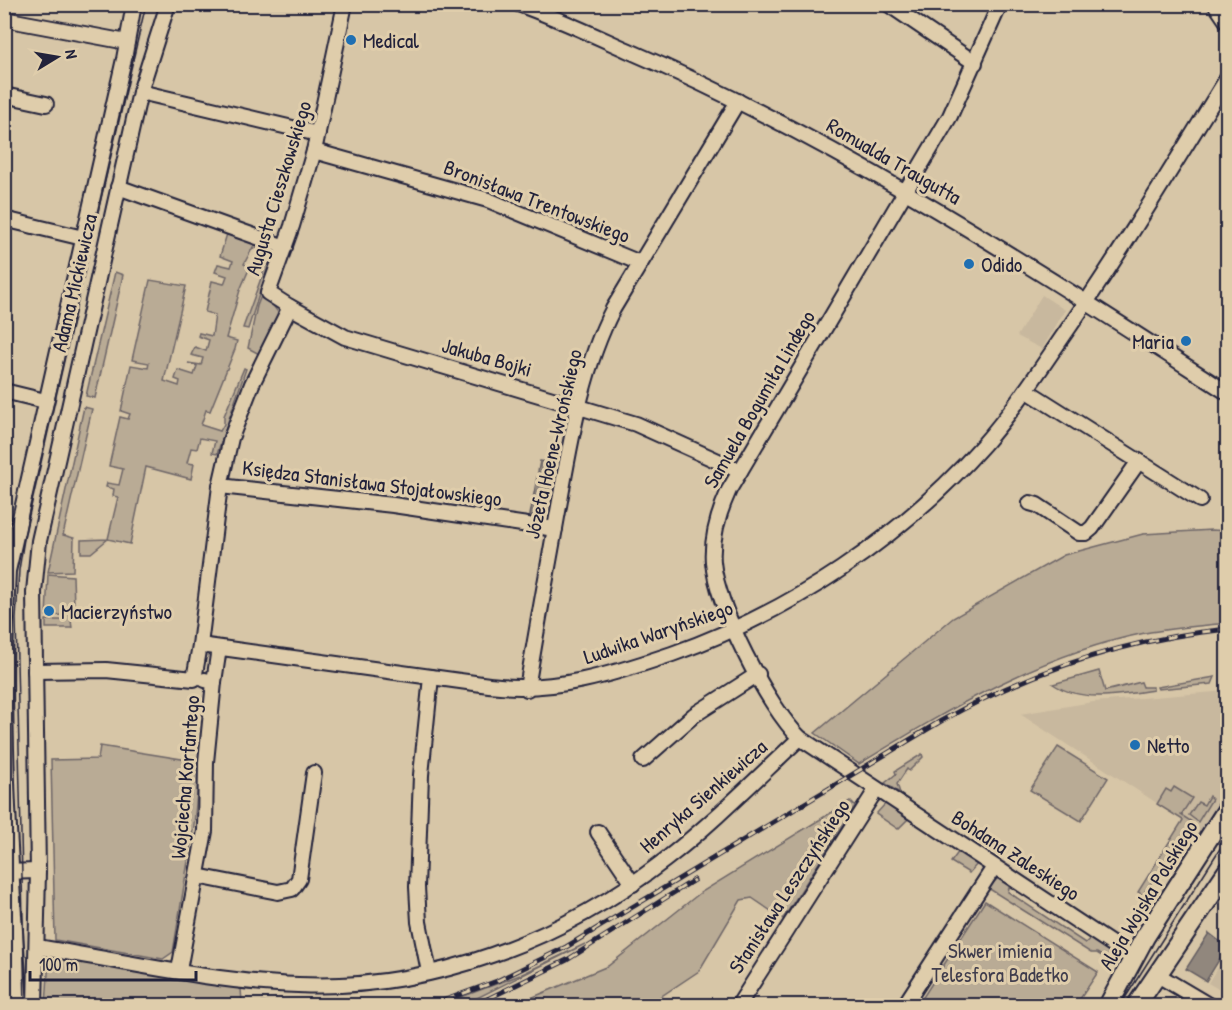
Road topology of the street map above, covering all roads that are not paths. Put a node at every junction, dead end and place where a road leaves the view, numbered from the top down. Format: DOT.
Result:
graph roads {
  1 [pos="134,4"];
  2 [pos="168,4"];
  3 [pos="345,4"];
  4 [pos="518,4"];
  5 [pos="888,4"];
  6 [pos="1000,4"];
  7 [pos="1215,4"];
  8 [pos="4,19"];
  9 [pos="1227,23"];
  10 [pos="127,42"];
  11 [pos="975,63"];
  12 [pos="1227,77"];
  13 [pos="140,92"];
  14 [pos="4,95"];
  15 [pos="738,101"];
  16 [pos="46,104"];
  17 [pos="318,134"];
  18 [pos="314,151"];
  19 [pos="118,186"];
  20 [pos="905,190"];
  21 [pos="4,219"];
  22 [pos="83,238"];
  23 [pos="285,247"];
  24 [pos="640,263"];
  25 [pos="1087,302"];
  26 [pos="290,307"];
  27 [pos="1026,390"];
  28 [pos="4,391"];
  29 [pos="1227,393"];
  30 [pos="45,401"];
  31 [pos="579,406"];
  32 [pos="1139,461"];
  33 [pos="740,471"];
  34 [pos="219,486"];
  35 [pos="1200,500"];
  36 [pos="1030,503"];
  37 [pos="555,529"];
  38 [pos="6,571"];
  39 [pos="35,573"];
  40 [pos="734,630"];
  41 [pos="200,645"];
  42 [pos="219,648"];
  43 [pos="35,671"];
  44 [pos="758,674"];
  45 [pos="431,677"];
  46 [pos="194,679"];
  47 [pos="214,681"];
  48 [pos="527,689"];
  49 [pos="800,738"];
  50 [pos="643,760"];
  51 [pos="315,773"];
  52 [pos="876,790"];
  53 [pos="1227,808"];
  54 [pos="597,832"];
  55 [pos="994,867"];
  56 [pos="1227,870"];
  57 [pos="38,871"];
  58 [pos="7,872"];
  59 [pos="197,876"];
  60 [pos="633,884"];
  61 [pos="37,947"];
  62 [pos="1133,958"];
  63 [pos="179,970"];
  64 [pos="429,972"];
  65 [pos="1156,975"];
  66 [pos="20,1005"];
  67 [pos="35,1005"];
  68 [pos="738,1005"];
  69 [pos="904,1005"];
  70 [pos="1108,1005"];
  71 [pos="1136,1005"];
  72 [pos="1210,1005"];
  1 -- 10 [label="street, Adama Mickiewicza"];
  2 -- 13 [label="street, Adama Mickiewicza"];
  3 -- 17 [label="street, Augusta Cieszkowskiego"];
  4 -- 15 [label="street, Romualda Traugutta"];
  5 -- 11 [label="street"];
  6 -- 11 [label="street, Samuela Bogumiła Lindego"];
  7 -- 9 [label="street"];
  8 -- 10 [label="street"];
  10 -- 22 [label="street, Adama Mickiewicza"];
  11 -- 20 [label="street, Samuela Bogumiła Lindego"];
  12 -- 25 [label="street, Ludwika Waryńskiego"];
  13 -- 17 [label="street"];
  13 -- 19 [label="street, Adama Mickiewicza"];
  14 -- 16 [label="street"];
  15 -- 20 [label="street, Romualda Traugutta"];
  15 -- 24 [label="street, Józefa Hoene-Wrońskiego"];
  17 -- 18 [label="street, Augusta Cieszkowskiego"];
  18 -- 23 [label="street, Augusta Cieszkowskiego"];
  18 -- 24 [label="street, Bronisława Trentowskiego"];
  19 -- 23 [label="street"];
  19 -- 39 [label="street, Adama Mickiewicza"];
  20 -- 25 [label="street, Romualda Traugutta"];
  20 -- 33 [label="street, Samuela Bogumiła Lindego"];
  21 -- 22 [label="street"];
  22 -- 30 [label="street, Adama Mickiewicza"];
  23 -- 26 [label="street, Augusta Cieszkowskiego"];
  24 -- 31 [label="street, Józefa Hoene-Wrońskiego"];
  25 -- 27 [label="street, Ludwika Waryńskiego"];
  25 -- 29 [label="street, Romualda Traugutta"];
  26 -- 31 [label="street, Jakuba Bojki"];
  26 -- 34 [label="street"];
  27 -- 32 [label="street"];
  27 -- 40 [label="street, Ludwika Waryńskiego"];
  28 -- 30 [label="street"];
  30 -- 38 [label="street, Adama Mickiewicza"];
  31 -- 33 [label="street, Jakuba Bojki"];
  31 -- 37 [label="street, Józefa Hoene-Wrońskiego"];
  32 -- 35 [label="street"];
  32 -- 36 [label="street"];
  33 -- 40 [label="street, Samuela Bogumiła Lindego"];
  34 -- 37 [label="street, Księdza Stanisława Stojałowskiego"];
  34 -- 41 [label="street"];
  37 -- 48 [label="street, Józefa Hoene-Wrońskiego"];
  38 -- 39 [label="street"];
  38 -- 58 [label="street, Adama Mickiewicza"];
  39 -- 43 [label="street, Adama Mickiewicza"];
  40 -- 44 [label="street, Samuela Bogumiła Lindego"];
  40 -- 48 [label="street, Ludwika Waryńskiego"];
  41 -- 42 [label="street, Ludwika Waryńskiego"];
  41 -- 46 [label="street"];
  42 -- 45 [label="street, Ludwika Waryńskiego"];
  42 -- 47 [label="street"];
  43 -- 46 [label="street"];
  43 -- 57 [label="street, Adama Mickiewicza"];
  44 -- 49 [label="street, Samuela Bogumiła Lindego"];
  44 -- 50 [label="street"];
  45 -- 48 [label="street, Ludwika Waryńskiego"];
  45 -- 64 [label="street"];
  46 -- 47 [label="street"];
  47 -- 59 [label="street, Wojciecha Korfantego"];
  49 -- 52 [label="street, Bohdana Zaleskiego"];
  49 -- 60 [label="street, Henryka Sienkiewicza"];
  51 -- 59 [label="street, Wojciecha Korfantego"];
  52 -- 55 [label="street, Bohdana Zaleskiego"];
  52 -- 68 [label="street, Stanisława Leszczyńskiego"];
  53 -- 62 [label="main road, Aleja Wojska Polskiego"];
  54 -- 60 [label="street, Henryka Sienkiewicza"];
  55 -- 62 [label="street, Bohdana Zaleskiego"];
  55 -- 69 [label="street"];
  56 -- 65 [label="main road"];
  57 -- 58 [label="street"];
  57 -- 61 [label="street, Adama Mickiewicza"];
  58 -- 66 [label="street, Adama Mickiewicza"];
  59 -- 63 [label="street, Wojciecha Korfantego"];
  60 -- 64 [label="street, Henryka Sienkiewicza"];
  61 -- 63 [label="street, Henryka Sienkiewicza"];
  61 -- 67 [label="street, Adama Mickiewicza"];
  62 -- 65 [label="main road, Bohdana Zaleskiego"];
  62 -- 70 [label="main road, Aleja Wojska Polskiego"];
  63 -- 64 [label="street, Henryka Sienkiewicza"];
  65 -- 71 [label="main road"];
  65 -- 72 [label="street, Bohdana Zaleskiego"];
}
